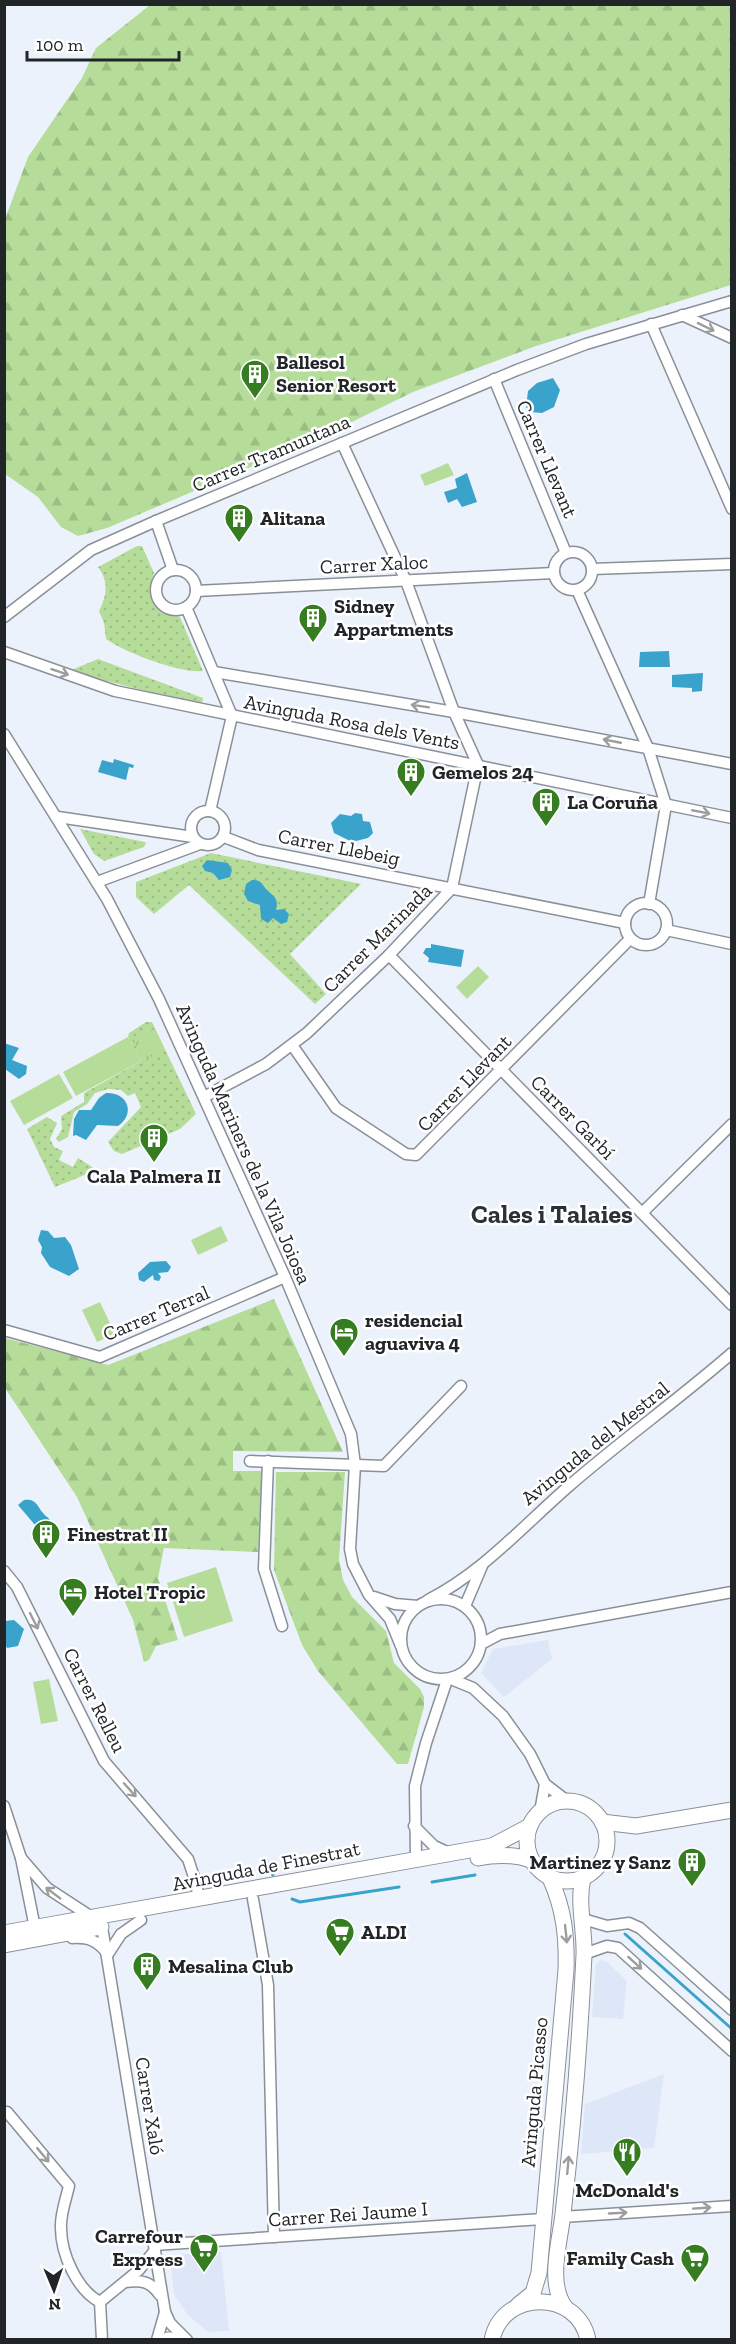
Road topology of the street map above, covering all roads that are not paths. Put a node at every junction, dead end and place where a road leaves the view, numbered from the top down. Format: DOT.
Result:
graph roads {
  1 [pos="732,301"];
  2 [pos="682,315"];
  3 [pos="651,324"];
  4 [pos="732,338"];
  5 [pos="494,379"];
  6 [pos="342,443"];
  7 [pos="732,509"];
  8 [pos="156,521"];
  9 [pos="566,553"];
  10 [pos="732,564"];
  11 [pos="592,568"];
  12 [pos="172,570"];
  13 [pos="554,573"];
  14 [pos="406,580"];
  15 [pos="577,590"];
  16 [pos="196,591"];
  17 [pos="186,606"];
  18 [pos="8,614"];
  19 [pos="4,623"];
  20 [pos="4,652"];
  21 [pos="214,672"];
  22 [pos="454,712"];
  23 [pos="232,716"];
  24 [pos="4,734"];
  25 [pos="648,748"];
  26 [pos="732,764"];
  27 [pos="478,765"];
  28 [pos="666,805"];
  29 [pos="210,811"];
  30 [pos="58,817"];
  31 [pos="732,818"];
  32 [pos="224,837"];
  33 [pos="197,840"];
  34 [pos="97,882"];
  35 [pos="452,888"];
  36 [pos="649,904"];
  37 [pos="625,923"];
  38 [pos="666,930"];
  39 [pos="630,939"];
  40 [pos="732,944"];
  41 [pos="389,955"];
  42 [pos="292,1045"];
  43 [pos="502,1070"];
  44 [pos="204,1097"];
  45 [pos="732,1124"];
  46 [pos="642,1213"];
  47 [pos="285,1277"];
  48 [pos="730,1298"];
  49 [pos="4,1330"];
  50 [pos="732,1353"];
  51 [pos="461,1386"];
  52 [pos="250,1461"];
  53 [pos="268,1461"];
  54 [pos="355,1465"];
  55 [pos="484,1563"];
  56 [pos="4,1571"];
  57 [pos="732,1592"];
  58 [pos="369,1595"];
  59 [pos="423,1603"];
  60 [pos="465,1606"];
  61 [pos="478,1623"];
  62 [pos="282,1626"];
  63 [pos="500,1634"];
  64 [pos="481,1644"];
  65 [pos="401,1646"];
  66 [pos="468,1669"];
  67 [pos="424,1676"];
  68 [pos="449,1679"];
  69 [pos="473,1688"];
  70 [pos="441,1701"];
  71 [pos="545,1784"];
  72 [pos="567,1802"];
  73 [pos="4,1806"];
  74 [pos="729,1807"];
  75 [pos="540,1812"];
  76 [pos="602,1822"];
  77 [pos="414,1826"];
  78 [pos="530,1826"];
  79 [pos="636,1826"];
  80 [pos="607,1845"];
  81 [pos="449,1853"];
  82 [pos="21,1858"];
  83 [pos="416,1859"];
  84 [pos="531,1860"];
  85 [pos="550,1878"];
  86 [pos="583,1878"];
  87 [pos="253,1899"];
  88 [pos="198,1900"];
  89 [pos="583,1919"];
  90 [pos="101,1920"];
  91 [pos="141,1920"];
  92 [pos="610,1926"];
  93 [pos="35,1928"];
  94 [pos="4,1933"];
  95 [pos="53,1936"];
  96 [pos="21,1942"];
  97 [pos="4,1945"];
  98 [pos="101,1945"];
  99 [pos="611,1947"];
  100 [pos="108,1954"];
  101 [pos="584,1954"];
  102 [pos="732,2010"];
  103 [pos="732,2051"];
  104 [pos="4,2112"];
  105 [pos="732,2206"];
  106 [pos="562,2217"];
  107 [pos="543,2219"];
  108 [pos="274,2237"];
  109 [pos="154,2247"];
  110 [pos="122,2283"];
  111 [pos="163,2298"];
  112 [pos="96,2300"];
  113 [pos="518,2305"];
  114 [pos="566,2307"];
  115 [pos="165,2312"];
  116 [pos="490,2337"];
  117 [pos="589,2338"];
  118 [pos="102,2340"];
  119 [pos="157,2340"];
  120 [pos="168,2340"];
  121 [pos="181,2340"];
  122 [pos="187,2340"];
  1 -- 2 [label="street, Carrer Tramuntana"];
  2 -- 3 [label="street, Carrer Tramuntana"];
  2 -- 4 [label="street, one-way"];
  3 -- 5 [label="street, Carrer Tramuntana"];
  3 -- 7 [label="street"];
  5 -- 6 [label="street, Carrer Tramuntana"];
  5 -- 9 [label="street, Carrer Llevant"];
  6 -- 8 [label="street, Carrer Tramuntana"];
  6 -- 14 [label="street"];
  8 -- 12 [label="street"];
  8 -- 18 [label="street, Carrer Tramuntana"];
  9 -- 11 [label="street"];
  9 -- 13 [label="street"];
  10 -- 11 [label="street"];
  11 -- 15 [label="street"];
  12 -- 16 [label="street"];
  12 -- 17 [label="street"];
  13 -- 14 [label="street, Carrer Xaloc"];
  13 -- 15 [label="street"];
  14 -- 16 [label="street, Carrer Xaloc"];
  14 -- 22 [label="street"];
  15 -- 25 [label="street"];
  16 -- 17 [label="street"];
  17 -- 21 [label="street"];
  18 -- 19 [label="street, Carrer Tramuntana"];
  20 -- 23 [label="street, Avinguda Rosa dels Vents, one-way"];
  22 -- 21 [label="street, Avinguda Rosa dels Vents, one-way"];
  21 -- 23 [label="street"];
  25 -- 22 [label="street, Avinguda Rosa dels Vents, one-way"];
  22 -- 27 [label="street"];
  23 -- 27 [label="street, Avinguda Rosa dels Vents"];
  23 -- 29 [label="street"];
  24 -- 30 [label="street, Avinguda Mariners de la Vila Joiosa"];
  25 -- 26 [label="street, Avinguda Rosa dels Vents"];
  25 -- 28 [label="street"];
  27 -- 28 [label="street, Avinguda Rosa dels Vents"];
  27 -- 35 [label="street, Carrer Marinada"];
  28 -- 31 [label="street, Avinguda Rosa dels Vents, one-way"];
  28 -- 36 [label="street"];
  29 -- 32 [label="street"];
  29 -- 33 [label="street"];
  30 -- 33 [label="street"];
  30 -- 34 [label="street, Avinguda Mariners de la Vila Joiosa"];
  32 -- 33 [label="street"];
  32 -- 35 [label="street, Carrer Llebeig"];
  33 -- 34 [label="street"];
  34 -- 44 [label="street, Avinguda Mariners de la Vila Joiosa"];
  35 -- 37 [label="street, Carrer Llebeig"];
  35 -- 41 [label="street, Carrer Marinada"];
  36 -- 37 [label="street"];
  36 -- 38 [label="street"];
  37 -- 39 [label="street"];
  38 -- 39 [label="street"];
  38 -- 40 [label="street"];
  39 -- 43 [label="street, Carrer Llevant"];
  41 -- 42 [label="street, Carrer Marinada"];
  41 -- 43 [label="street, Carrer Garbí"];
  42 -- 43 [label="street, Carrer Llevant"];
  42 -- 44 [label="street, Carrer Marinada"];
  43 -- 46 [label="street, Carrer Garbí"];
  44 -- 47 [label="street, Avinguda Mariners de la Vila Joiosa"];
  45 -- 46 [label="street"];
  46 -- 48 [label="street, Carrer Garbí"];
  47 -- 49 [label="street, Carrer Terral"];
  47 -- 54 [label="street, Avinguda Mariners de la Vila Joiosa"];
  50 -- 55 [label="street, Avinguda del Mestral"];
  51 -- 54 [label="street"];
  52 -- 53 [label="street"];
  53 -- 54 [label="street"];
  53 -- 62 [label="street"];
  54 -- 58 [label="street, Avinguda Mariners de la Vila Joiosa"];
  55 -- 59 [label="street, Avinguda del Mestral"];
  55 -- 60 [label="street, Avinguda del Mestral"];
  56 -- 88 [label="street, Carrer Relleu, one-way"];
  57 -- 63 [label="street"];
  58 -- 59 [label="street"];
  58 -- 65 [label="street, Avinguda Mariners de la Vila Joiosa"];
  59 -- 60 [label="street"];
  59 -- 65 [label="street"];
  60 -- 61 [label="street"];
  61 -- 63 [label="street"];
  61 -- 64 [label="street"];
  63 -- 64 [label="street"];
  64 -- 66 [label="street"];
  65 -- 67 [label="street"];
  66 -- 68 [label="street"];
  66 -- 69 [label="street"];
  67 -- 68 [label="street"];
  67 -- 70 [label="street"];
  68 -- 69 [label="street"];
  68 -- 70 [label="street"];
  69 -- 71 [label="street"];
  70 -- 77 [label="street"];
  71 -- 72 [label="street"];
  71 -- 75 [label="street"];
  72 -- 75 [label="main road"];
  72 -- 76 [label="main road"];
  73 -- 82 [label="street"];
  74 -- 79 [label="main road"];
  75 -- 78 [label="main road"];
  76 -- 79 [label="main road"];
  76 -- 80 [label="main road"];
  77 -- 81 [label="street"];
  77 -- 83 [label="street"];
  78 -- 81 [label="main road, Avinguda de Finestrat"];
  78 -- 84 [label="main road"];
  79 -- 80 [label="main road"];
  80 -- 86 [label="main road"];
  81 -- 83 [label="main road, Avinguda de Finestrat"];
  90 -- 82 [label="street, one-way"];
  82 -- 93 [label="street"];
  83 -- 88 [label="main road, Avinguda de Finestrat"];
  84 -- 85 [label="main road"];
  84 -- 87 [label="main road, Avinguda de Finestrat"];
  85 -- 86 [label="main road"];
  85 -- 107 [label="main road, Avinguda Picasso, one-way"];
  86 -- 89 [label="main road, Avinguda Picasso"];
  87 -- 91 [label="main road, Avinguda de Finestrat"];
  87 -- 108 [label="street"];
  88 -- 90 [label="main road, Avinguda de Finestrat"];
  89 -- 92 [label="street"];
  89 -- 101 [label="main road, Avinguda Picasso"];
  90 -- 91 [label="main road, Avinguda de Finestrat"];
  90 -- 93 [label="main road, Avinguda de Finestrat"];
  90 -- 95 [label="main road, Avinguda de Finestrat"];
  90 -- 98 [label="street"];
  90 -- 100 [label="street, Carrer Xaló"];
  91 -- 100 [label="street"];
  92 -- 99 [label="street"];
  92 -- 102 [label="street"];
  93 -- 94 [label="main road, Avinguda de Finestrat"];
  93 -- 95 [label="street"];
  93 -- 96 [label="street"];
  95 -- 96 [label="main road, Avinguda de Finestrat"];
  96 -- 97 [label="main road, Avinguda de Finestrat"];
  96 -- 98 [label="street"];
  98 -- 100 [label="street"];
  99 -- 101 [label="street"];
  99 -- 103 [label="street, one-way"];
  100 -- 109 [label="street, Carrer Xaló"];
  106 -- 101 [label="main road, Avinguda Picasso, one-way"];
  104 -- 112 [label="street, one-way"];
  106 -- 105 [label="street, one-way"];
  106 -- 114 [label="main road, Avinguda Picasso"];
  107 -- 108 [label="street, Carrer Rei Jaume I"];
  107 -- 113 [label="main road, Avinguda Picasso"];
  108 -- 109 [label="street, Carrer Rei Jaume I"];
  109 -- 110 [label="street"];
  109 -- 111 [label="street, Carrer Xaló"];
  110 -- 111 [label="street"];
  110 -- 112 [label="street"];
  111 -- 115 [label="street, Carrer Xaló"];
  112 -- 118 [label="street"];
  113 -- 114 [label="main road"];
  113 -- 116 [label="main road, Avinguda Picasso"];
  114 -- 117 [label="main road"];
  115 -- 119 [label="street, Carrer Xaló"];
  115 -- 122 [label="street, Carrer Xaló"];
  120 -- 121 [label="main road"];
}
